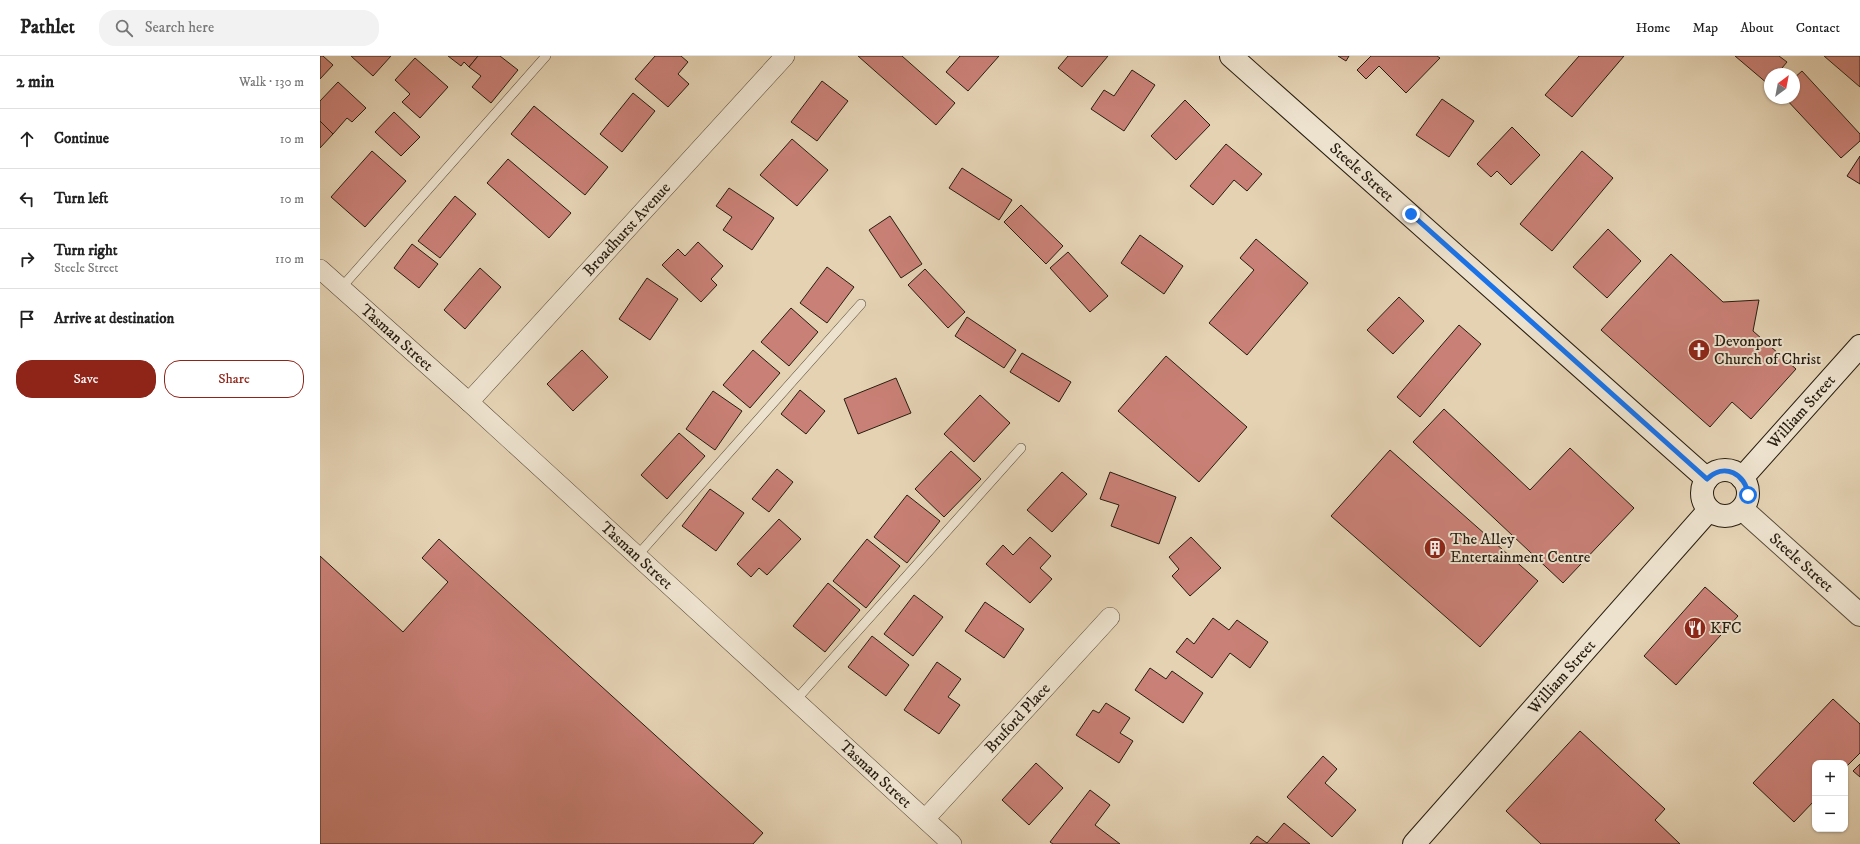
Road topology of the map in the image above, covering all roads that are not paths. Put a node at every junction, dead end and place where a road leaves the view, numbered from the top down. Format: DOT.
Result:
graph roads {
  1 [pos="546,56"];
  2 [pos="785,56"];
  3 [pos="1231,56"];
  4 [pos="320,269"];
  5 [pos="341,288"];
  6 [pos="861,304"];
  7 [pos="1860,346"];
  8 [pos="469,402"];
  9 [pos="1020,448"];
  10 [pos="1742,478"];
  11 [pos="1707,479"];
  12 [pos="1742,509"];
  13 [pos="1709,510"];
  14 [pos="637,556"];
  15 [pos="1860,615"];
  16 [pos="1110,617"];
  17 [pos="796,701"];
  18 [pos="925,819"];
  19 [pos="952,844"];
  20 [pos="1414,844"];
  1 -- 5 [label="lane"];
  2 -- 8 [label="street, Broadhurst Avenue"];
  3 -- 11 [label="main road, Steele Street"];
  4 -- 5 [label="street, Tasman Street"];
  5 -- 8 [label="street, Tasman Street"];
  6 -- 14 [label="lane"];
  7 -- 10 [label="main road, William Street"];
  8 -- 14 [label="street, Tasman Street"];
  9 -- 17 [label="lane"];
  10 -- 11 [label="main road"];
  10 -- 12 [label="main road"];
  11 -- 13 [label="main road"];
  12 -- 13 [label="main road"];
  12 -- 15 [label="main road, Steele Street"];
  13 -- 20 [label="main road, William Street"];
  14 -- 17 [label="street, Tasman Street"];
  16 -- 18 [label="street, Bruford Place"];
  17 -- 18 [label="street, Tasman Street"];
  18 -- 19 [label="street, Tasman Street"];
}
